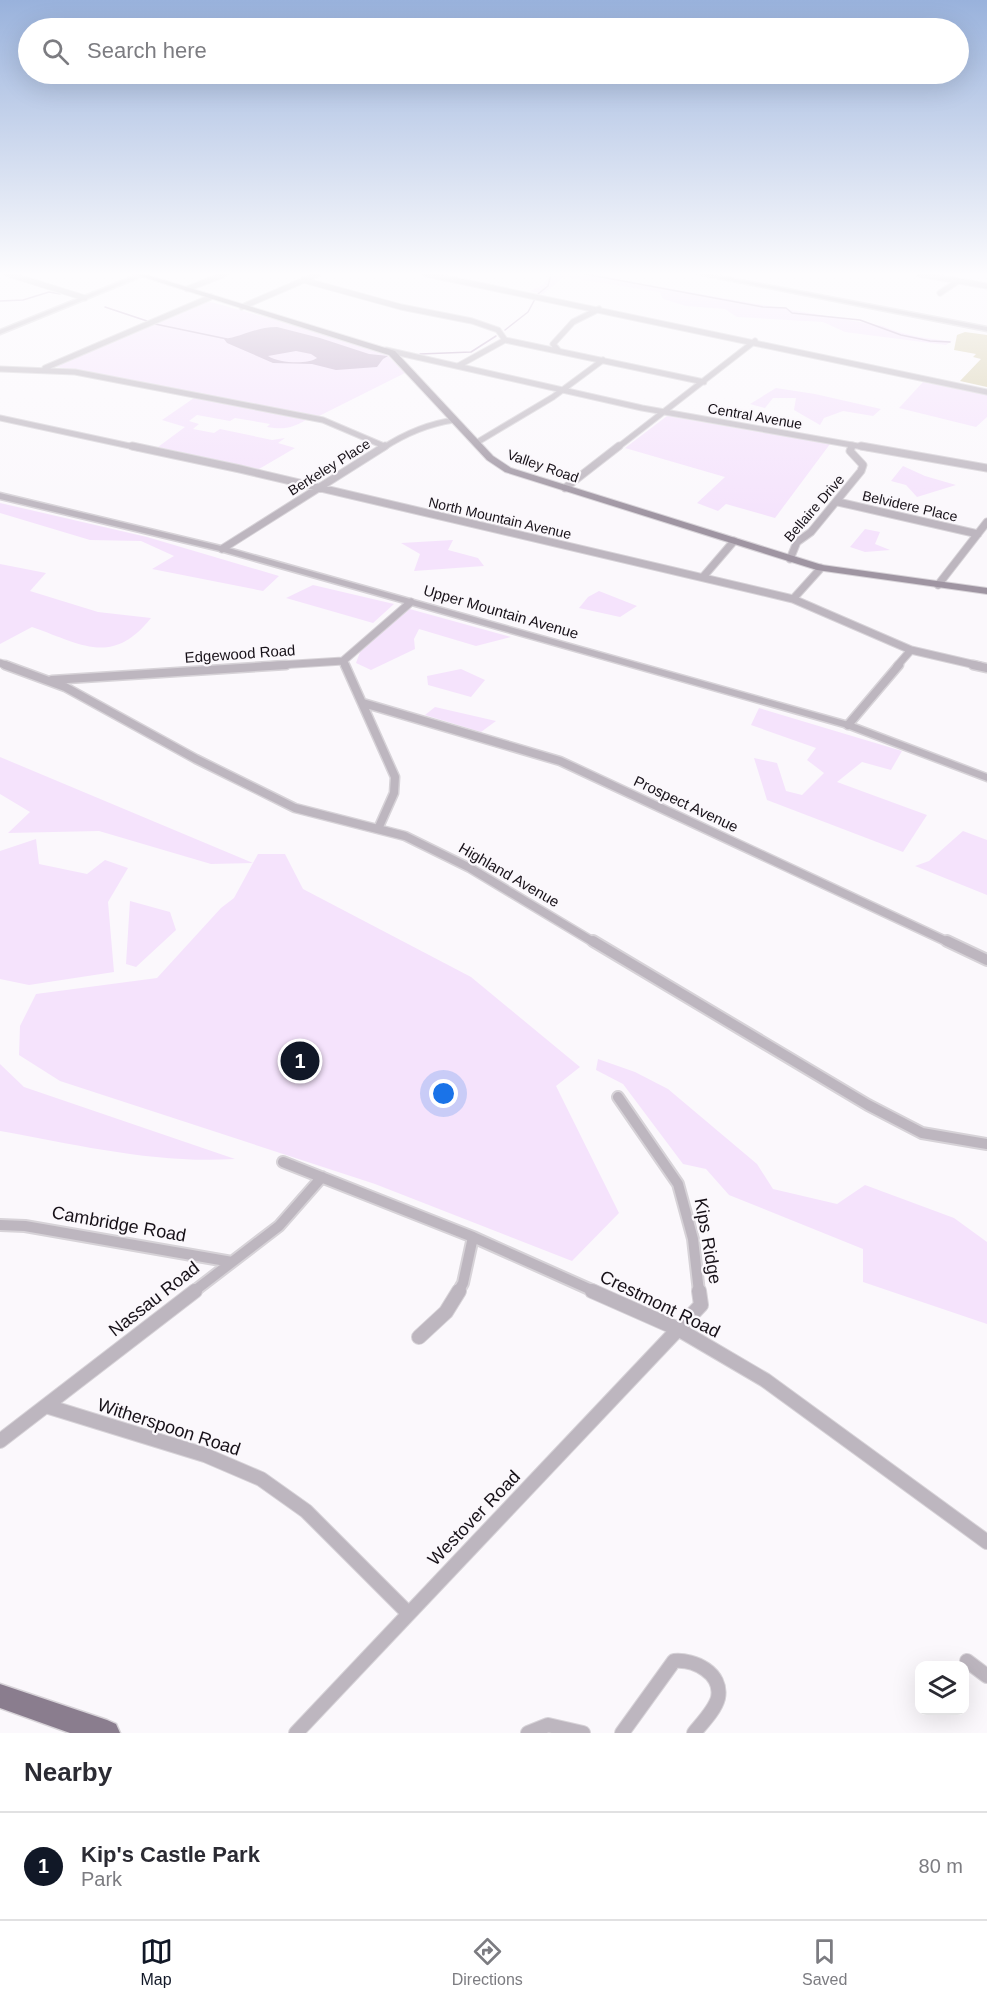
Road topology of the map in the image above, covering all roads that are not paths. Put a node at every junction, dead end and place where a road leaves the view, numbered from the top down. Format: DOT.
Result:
graph roads {
  1 [pos="76,355"];
  2 [pos="393,355"];
  3 [pos="407,355"];
  4 [pos="478,355"];
  5 [pos="580,355"];
  6 [pos="738,355"];
  7 [pos="818,355"];
  8 [pos="416,357"];
  9 [pos="398,358"];
  10 [pos="603,360"];
  11 [pos="458,366"];
  12 [pos="0,369"];
  13 [pos="43,369"];
  14 [pos="704,382"];
  15 [pos="560,391"];
  16 [pos="987,392"];
  17 [pos="665,413"];
  18 [pos="0,418"];
  19 [pos="454,420"];
  20 [pos="476,443"];
  21 [pos="852,445"];
  22 [pos="384,446"];
  23 [pos="987,468"];
  24 [pos="318,488"];
  25 [pos="565,488"];
  26 [pos="0,496"];
  27 [pos="838,502"];
  28 [pos="987,522"];
  29 [pos="978,534"];
  30 [pos="734,542"];
  31 [pos="222,549"];
  32 [pos="790,559"];
  33 [pos="821,568"];
  34 [pos="703,577"];
  35 [pos="938,585"];
  36 [pos="987,591"];
  37 [pos="793,599"];
  38 [pos="411,602"];
  39 [pos="910,650"];
  40 [pos="343,661"];
  41 [pos="0,663"];
  42 [pos="987,668"];
  43 [pos="49,680"];
  44 [pos="363,703"];
  45 [pos="848,725"];
  46 [pos="987,778"];
  47 [pos="378,830"];
  48 [pos="987,960"];
  49 [pos="618,1097"];
  50 [pos="987,1144"];
  51 [pos="283,1162"];
  52 [pos="322,1177"];
  53 [pos="0,1225"];
  54 [pos="473,1237"];
  55 [pos="232,1262"];
  56 [pos="678,1329"];
  57 [pos="419,1337"];
  58 [pos="46,1406"];
  59 [pos="0,1441"];
  60 [pos="987,1542"];
  61 [pos="408,1613"];
  62 [pos="969,1662"];
  63 [pos="987,1676"];
  64 [pos="0,1696"];
  65 [pos="107,1733"];
  66 [pos="296,1733"];
  67 [pos="528,1733"];
  68 [pos="583,1733"];
  69 [pos="622,1733"];
  70 [pos="694,1733"];
  1 -- 13 [label="street"];
  2 -- 9 [label="main road, Valley Road"];
  3 -- 8 [label="street, Central Avenue"];
  4 -- 11 [label="street"];
  5 -- 10 [label="street"];
  6 -- 14 [label="street"];
  7 -- 16 [label="street"];
  8 -- 9 [label="street, Central Avenue"];
  8 -- 11 [label="street, Central Avenue"];
  9 -- 19 [label="main road, Valley Road"];
  10 -- 14 [label="street"];
  10 -- 15 [label="street"];
  11 -- 15 [label="street, Central Avenue"];
  12 -- 13 [label="street"];
  13 -- 22 [label="street"];
  14 -- 17 [label="street"];
  15 -- 17 [label="street, Central Avenue"];
  15 -- 20 [label="street"];
  17 -- 21 [label="street, Central Avenue"];
  17 -- 25 [label="street"];
  18 -- 24 [label="street, North Mountain Avenue"];
  19 -- 20 [label="main road, Valley Road"];
  19 -- 22 [label="street, Berkeley Place"];
  20 -- 25 [label="main road, Valley Road"];
  21 -- 23 [label="street, Central Avenue"];
  21 -- 27 [label="street, Bellaire Drive"];
  22 -- 24 [label="street, Berkeley Place"];
  24 -- 31 [label="street, Berkeley Place"];
  24 -- 34 [label="street, North Mountain Avenue"];
  25 -- 30 [label="main road, Valley Road"];
  26 -- 31 [label="street, Upper Mountain Avenue"];
  27 -- 29 [label="street, Belvidere Place"];
  27 -- 32 [label="street, Bellaire Drive"];
  28 -- 29 [label="street"];
  29 -- 35 [label="street"];
  30 -- 32 [label="main road, Valley Road"];
  30 -- 34 [label="street"];
  31 -- 38 [label="street, Upper Mountain Avenue"];
  32 -- 33 [label="main road, Valley Road"];
  33 -- 35 [label="main road, Valley Road"];
  33 -- 37 [label="street"];
  34 -- 37 [label="street, North Mountain Avenue"];
  35 -- 36 [label="main road, Valley Road"];
  37 -- 39 [label="street, North Mountain Avenue"];
  38 -- 40 [label="street"];
  38 -- 45 [label="street, Upper Mountain Avenue"];
  39 -- 42 [label="street, North Mountain Avenue"];
  39 -- 45 [label="street"];
  40 -- 43 [label="street, Edgewood Road"];
  40 -- 44 [label="street"];
  41 -- 43 [label="street, Highland Avenue"];
  43 -- 47 [label="street, Highland Avenue"];
  44 -- 47 [label="street"];
  44 -- 48 [label="street, Prospect Avenue"];
  45 -- 46 [label="street, Upper Mountain Avenue"];
  47 -- 50 [label="street, Highland Avenue"];
  49 -- 56 [label="street, Kips Ridge"];
  51 -- 52 [label="street, Crestmont Road"];
  52 -- 54 [label="street, Crestmont Road"];
  52 -- 55 [label="street, Nassau Road"];
  53 -- 55 [label="street, Cambridge Road"];
  54 -- 56 [label="street, Crestmont Road"];
  54 -- 57 [label="street"];
  55 -- 58 [label="street, Nassau Road"];
  56 -- 60 [label="street, Crestmont Road"];
  56 -- 61 [label="street, Westover Road"];
  58 -- 59 [label="street, Nassau Road"];
  58 -- 61 [label="street, Witherspoon Road"];
  61 -- 66 [label="street, Westover Road"];
  62 -- 63 [label="street"];
  64 -- 65 [label="main road"];
  67 -- 68 [label="street"];
  69 -- 70 [label="street"];
}
